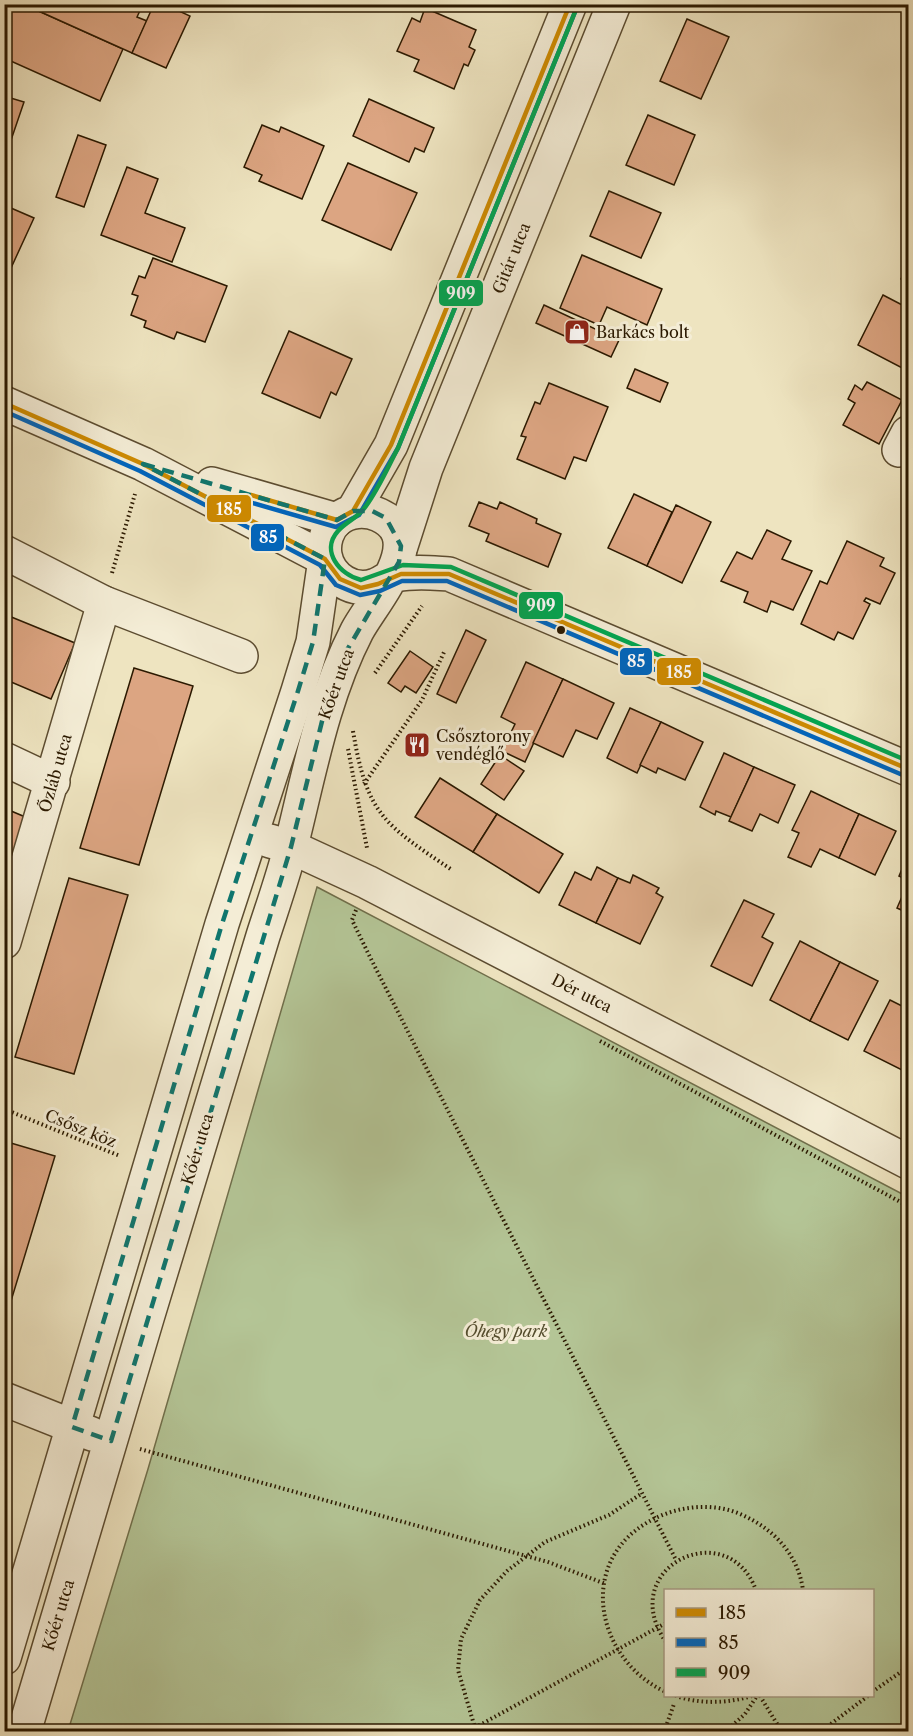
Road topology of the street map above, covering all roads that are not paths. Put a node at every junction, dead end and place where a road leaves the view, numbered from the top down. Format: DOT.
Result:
graph roads {
  1 [pos="570,4"];
  2 [pos="614,4"];
  3 [pos="4,403"];
  4 [pos="143,464"];
  5 [pos="345,516"];
  6 [pos="4,552"];
  7 [pos="325,559"];
  8 [pos="396,561"];
  9 [pos="104,603"];
  10 [pos="241,656"];
  11 [pos="4,759"];
  12 [pos="909,769"];
  13 [pos="53,782"];
  14 [pos="252,835"];
  15 [pos="291,847"];
  16 [pos="6,929"];
  17 [pos="909,1162"];
  18 [pos="4,1399"];
  19 [pos="72,1427"];
  20 [pos="111,1441"];
  21 [pos="4,1658"];
  22 [pos="24,1731"];
  1 -- 5 [label="street"];
  2 -- 8 [label="street, Gitár utca"];
  3 -- 4 [label="street"];
  4 -- 5 [label="street"];
  4 -- 7 [label="street"];
  5 -- 7 [label="street"];
  5 -- 8 [label="street"];
  6 -- 9 [label="street"];
  7 -- 8 [label="street"];
  7 -- 14 [label="street, Kőér utca"];
  8 -- 12 [label="street"];
  8 -- 15 [label="street, Kőér utca"];
  9 -- 10 [label="street"];
  9 -- 13 [label="street, Őzláb utca"];
  11 -- 13 [label="street"];
  13 -- 16 [label="street, Őzláb utca"];
  14 -- 15 [label="street, Dér utca"];
  14 -- 19 [label="street, Kőér utca"];
  15 -- 17 [label="street, Dér utca"];
  15 -- 20 [label="street, Kőér utca"];
  18 -- 19 [label="street"];
  19 -- 20 [label="street"];
  19 -- 21 [label="street, Kőér utca"];
  20 -- 22 [label="street, Kőér utca"];
}
